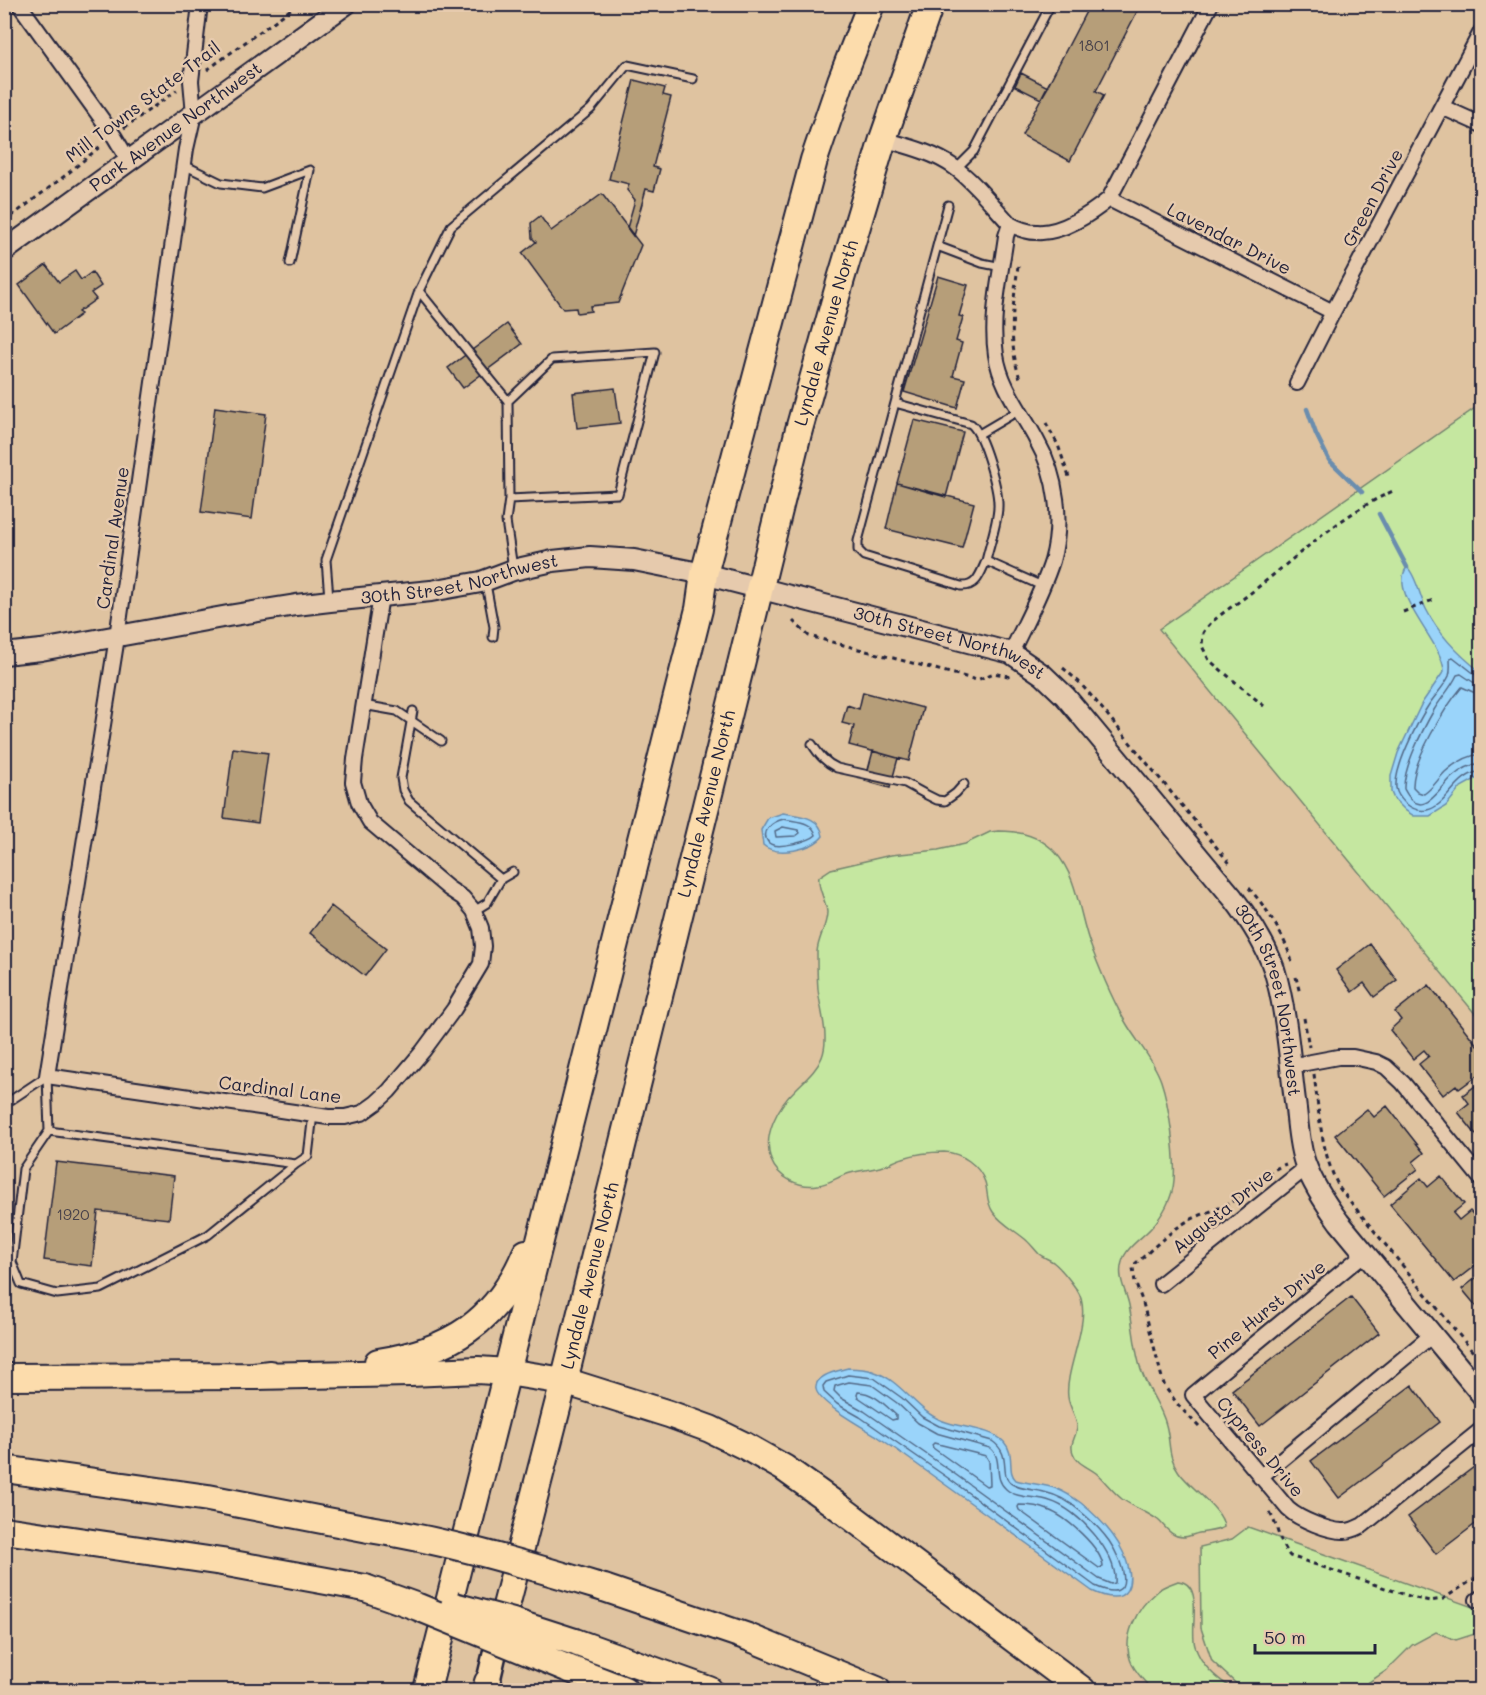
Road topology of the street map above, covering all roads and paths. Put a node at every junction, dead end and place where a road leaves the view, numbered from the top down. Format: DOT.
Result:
graph roads {
  1 [pos="19,4"];
  2 [pos="200,4"];
  3 [pos="298,4"];
  4 [pos="346,4"];
  5 [pos="871,4"];
  6 [pos="930,4"];
  7 [pos="1052,4"];
  8 [pos="1211,4"];
  9 [pos="1482,30"];
  10 [pos="693,79"];
  11 [pos="191,81"];
  12 [pos="1442,107"];
  13 [pos="194,114"];
  14 [pos="1482,125"];
  15 [pos="114,136"];
  16 [pos="883,139"];
  17 [pos="129,161"];
  18 [pos="184,165"];
  19 [pos="956,169"];
  20 [pos="1109,199"];
  21 [pos="948,205"];
  22 [pos="4,222"];
  23 [pos="1010,224"];
  24 [pos="937,246"];
  25 [pos="4,251"];
  26 [pos="290,263"];
  27 [pos="1002,267"];
  28 [pos="419,291"];
  29 [pos="1333,312"];
  30 [pos="1297,383"];
  31 [pos="508,401"];
  32 [pos="895,403"];
  33 [pos="1018,411"];
  34 [pos="979,434"];
  35 [pos="1393,491"];
  36 [pos="508,499"];
  37 [pos="986,561"];
  38 [pos="513,570"];
  39 [pos="704,574"];
  40 [pos="486,581"];
  41 [pos="1042,586"];
  42 [pos="760,589"];
  43 [pos="381,596"];
  44 [pos="1433,600"];
  45 [pos="330,601"];
  46 [pos="1403,612"];
  47 [pos="793,621"];
  48 [pos="117,637"];
  49 [pos="493,637"];
  50 [pos="4,654"];
  51 [pos="1015,656"];
  52 [pos="363,705"];
  53 [pos="1264,706"];
  54 [pos="413,711"];
  55 [pos="411,721"];
  56 [pos="441,741"];
  57 [pos="812,744"];
  58 [pos="964,784"];
  59 [pos="513,872"];
  60 [pos="501,879"];
  61 [pos="474,911"];
  62 [pos="1290,1066"];
  63 [pos="47,1076"];
  64 [pos="4,1107"];
  65 [pos="313,1114"];
  66 [pos="49,1131"];
  67 [pos="296,1164"];
  68 [pos="1306,1164"];
  69 [pos="1482,1180"];
  70 [pos="554,1186"];
  71 [pos="1365,1253"];
  72 [pos="1161,1284"];
  73 [pos="1432,1335"];
  74 [pos="1482,1363"];
  75 [pos="507,1372"];
  76 [pos="254,1376"];
  77 [pos="4,1377"];
  78 [pos="564,1381"];
  79 [pos="1192,1395"];
  80 [pos="1482,1395"];
  81 [pos="1199,1428"];
  82 [pos="1482,1430"];
  83 [pos="4,1469"];
  84 [pos="1260,1477"];
  85 [pos="1264,1505"];
  86 [pos="4,1530"];
  87 [pos="1482,1574"];
  88 [pos="365,1588"];
  89 [pos="505,1610"];
  90 [pos="487,1688"];
  91 [pos="427,1690"];
  92 [pos="624,1690"];
  93 [pos="708,1690"];
  94 [pos="877,1690"];
  95 [pos="1082,1690"];
  1 -- 15 [label="street"];
  2 -- 11 [label="street, Cardinal Avenue"];
  3 -- 11 [label="path, Mill Towns State Trail"];
  4 -- 13 [label="street, Park Avenue Northwest"];
  5 -- 39 [label="highway"];
  6 -- 16 [label="highway, Lyndale Avenue North"];
  7 -- 19 [label="lane"];
  8 -- 20 [label="street"];
  9 -- 12 [label="street, Green Drive"];
  10 -- 28 [label="lane"];
  11 -- 13 [label="street, Cardinal Avenue"];
  11 -- 15 [label="path, Mill Towns State Trail"];
  12 -- 14 [label="street"];
  12 -- 29 [label="street, Green Drive"];
  13 -- 17 [label="street, Park Avenue Northwest"];
  13 -- 18 [label="street, Cardinal Avenue"];
  15 -- 17 [label="street"];
  15 -- 22 [label="path, Mill Towns State Trail"];
  16 -- 19 [label="street"];
  16 -- 42 [label="highway, Lyndale Avenue North"];
  17 -- 25 [label="street, Park Avenue Northwest"];
  18 -- 26 [label="lane"];
  18 -- 48 [label="street, Cardinal Avenue"];
  19 -- 23 [label="street"];
  20 -- 23 [label="street"];
  20 -- 29 [label="street, Lavendar Drive"];
  21 -- 24 [label="lane"];
  23 -- 27 [label="street"];
  24 -- 27 [label="lane"];
  24 -- 32 [label="lane"];
  27 -- 33 [label="street"];
  28 -- 31 [label="lane"];
  28 -- 45 [label="lane"];
  29 -- 30 [label="street, Green Drive"];
  31 -- 36 [label="lane"];
  31 -- 36 [label="lane"];
  32 -- 34 [label="lane"];
  32 -- 37 [label="lane"];
  33 -- 34 [label="lane"];
  33 -- 41 [label="street"];
  34 -- 37 [label="lane"];
  35 -- 53 [label="path"];
  36 -- 38 [label="lane"];
  37 -- 41 [label="lane"];
  38 -- 39 [label="street, 30th Street Northwest"];
  38 -- 40 [label="street, 30th Street Northwest"];
  39 -- 42 [label="street, 30th Street Northwest"];
  39 -- 70 [label="highway"];
  40 -- 43 [label="street, 30th Street Northwest"];
  40 -- 49 [label="lane"];
  41 -- 51 [label="street"];
  42 -- 51 [label="street, 30th Street Northwest"];
  42 -- 78 [label="highway, Lyndale Avenue North"];
  43 -- 45 [label="street, 30th Street Northwest"];
  43 -- 52 [label="street"];
  44 -- 46 [label="path"];
  45 -- 48 [label="street, 30th Street Northwest"];
  47 -- 51 [label="path"];
  48 -- 50 [label="street, 30th Street Northwest"];
  48 -- 63 [label="street, Cardinal Avenue"];
  51 -- 62 [label="street, 30th Street Northwest"];
  52 -- 55 [label="lane"];
  52 -- 61 [label="street"];
  54 -- 55 [label="lane"];
  55 -- 56 [label="lane"];
  55 -- 60 [label="lane"];
  57 -- 58 [label="lane"];
  59 -- 60 [label="lane"];
  60 -- 61 [label="lane"];
  61 -- 65 [label="street, Cardinal Lane"];
  62 -- 68 [label="street, 30th Street Northwest"];
  62 -- 69 [label="street"];
  63 -- 64 [label="lane"];
  63 -- 65 [label="street, Cardinal Lane"];
  63 -- 66 [label="lane"];
  65 -- 67 [label="lane"];
  66 -- 67 [label="lane"];
  66 -- 67 [label="lane"];
  68 -- 71 [label="street, 30th Street Northwest"];
  68 -- 72 [label="street, Augusta Drive"];
  68 -- 74 [label="path"];
  68 -- 81 [label="path"];
  70 -- 75 [label="highway"];
  70 -- 76 [label="highway"];
  71 -- 73 [label="street, 30th Street Northwest"];
  71 -- 79 [label="street, Pine Hurst Drive"];
  73 -- 80 [label="street, 30th Street Northwest"];
  73 -- 84 [label="street"];
  75 -- 76 [label="highway"];
  75 -- 78 [label="highway"];
  75 -- 91 [label="highway"];
  76 -- 77 [label="highway"];
  78 -- 89 [label="highway, Lyndale Avenue North"];
  78 -- 95 [label="highway"];
  79 -- 84 [label="street, Cypress Drive"];
  82 -- 84 [label="street, Cypress Drive"];
  83 -- 94 [label="highway, bridge"];
  85 -- 87 [label="path"];
  86 -- 88 [label="highway"];
  88 -- 92 [label="highway, bridge"];
  88 -- 93 [label="highway, bridge"];
  89 -- 90 [label="main road"];
}
